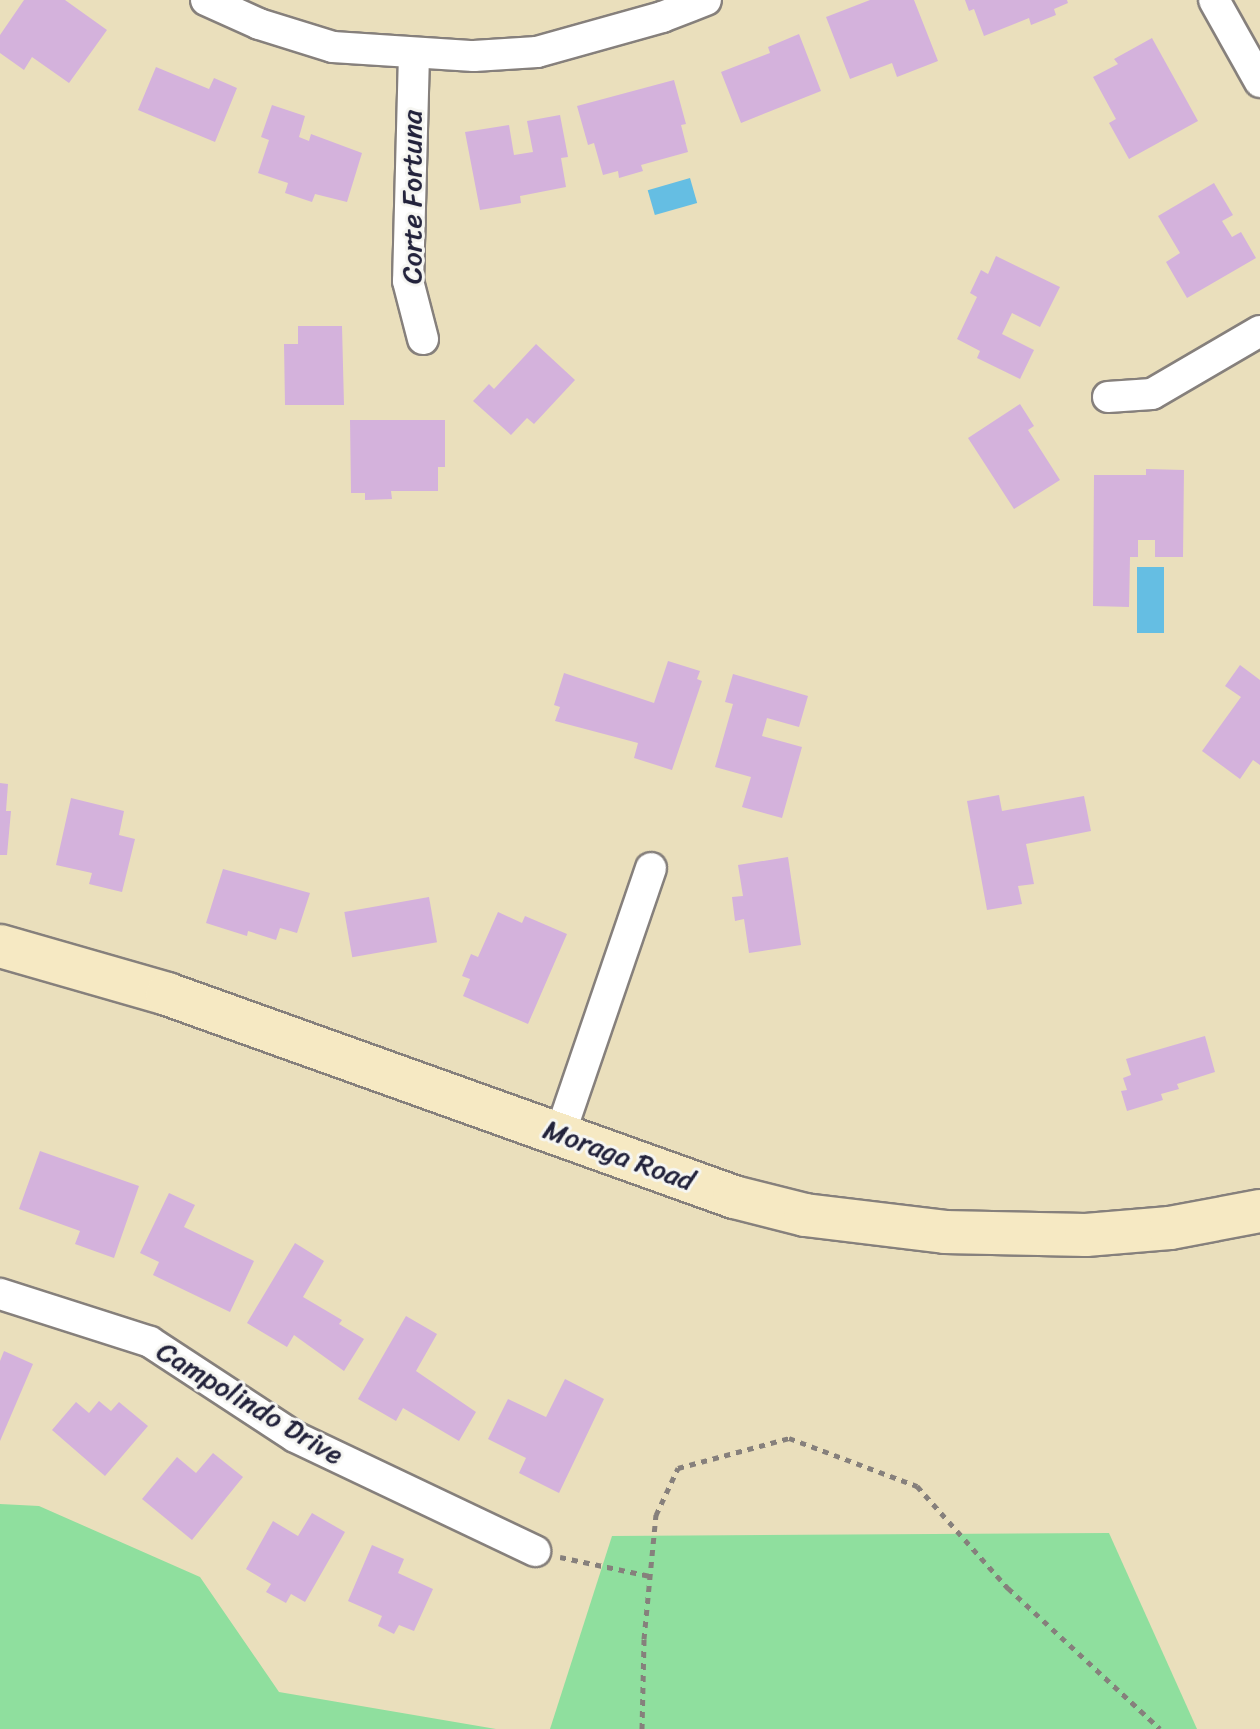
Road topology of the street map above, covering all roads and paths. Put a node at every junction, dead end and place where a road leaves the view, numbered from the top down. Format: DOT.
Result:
graph roads {
  1 [pos="206,0"];
  2 [pos="706,0"];
  3 [pos="1214,0"];
  4 [pos="414,54"];
  5 [pos="1260,82"];
  6 [pos="1260,331"];
  7 [pos="423,339"];
  8 [pos="1108,397"];
  9 [pos="651,868"];
  10 [pos="0,946"];
  11 [pos="560,1134"];
  12 [pos="1260,1211"];
  13 [pos="0,1294"];
  14 [pos="535,1551"];
  15 [pos="650,1576"];
  16 [pos="642,1729"];
  17 [pos="1160,1729"];
  1 -- 4 [label="street"];
  2 -- 4 [label="street"];
  3 -- 5 [label="street"];
  4 -- 7 [label="street, Corte Fortuna"];
  6 -- 8 [label="street"];
  9 -- 11 [label="street"];
  10 -- 11 [label="main road, Moraga Road"];
  11 -- 12 [label="main road, Moraga Road"];
  13 -- 14 [label="street, Campolindo Drive"];
  14 -- 15 [label="path"];
  15 -- 16 [label="path"];
  15 -- 17 [label="path"];
}
